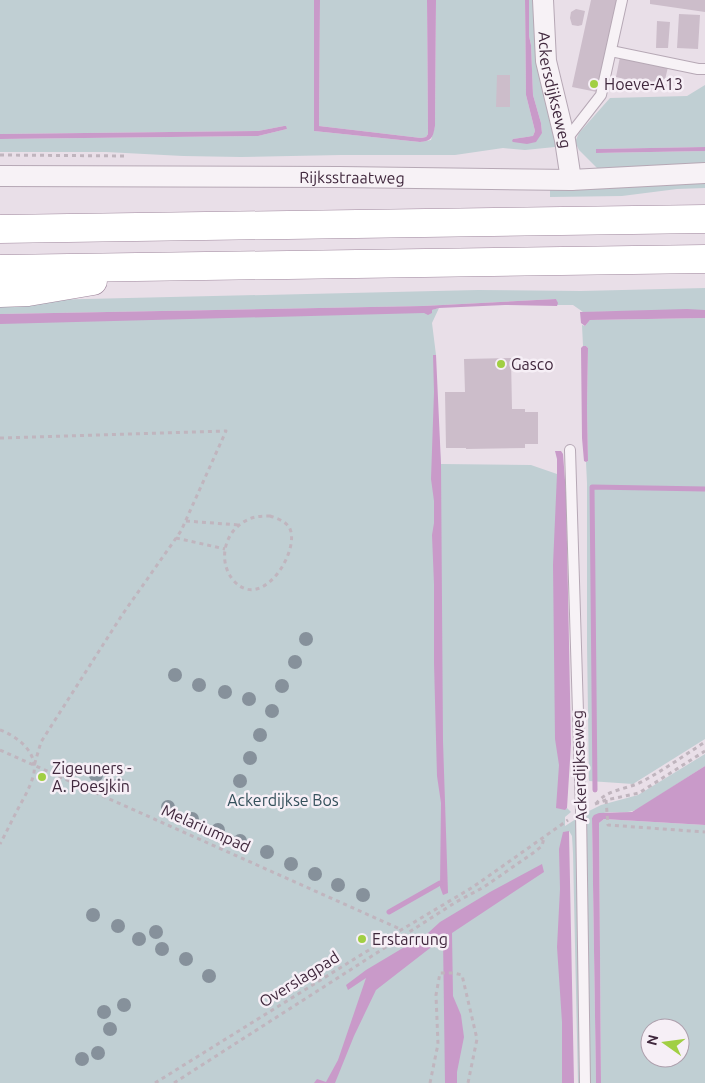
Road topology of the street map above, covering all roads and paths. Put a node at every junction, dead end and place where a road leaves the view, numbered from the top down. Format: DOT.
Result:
graph roads {
  1 [pos="543,0"];
  2 [pos="622,0"];
  3 [pos="611,51"];
  4 [pos="705,69"];
  5 [pos="565,140"];
  6 [pos="705,173"];
  7 [pos="0,176"];
  8 [pos="571,180"];
  9 [pos="705,219"];
  10 [pos="0,229"];
  11 [pos="705,259"];
  12 [pos="175,266"];
  13 [pos="0,269"];
  14 [pos="0,293"];
  15 [pos="0,438"];
  16 [pos="570,450"];
  17 [pos="186,521"];
  18 [pos="240,525"];
  19 [pos="176,538"];
  20 [pos="225,549"];
  21 [pos="0,730"];
  22 [pos="705,742"];
  23 [pos="0,750"];
  24 [pos="705,751"];
  25 [pos="34,766"];
  26 [pos="596,804"];
  27 [pos="581,811"];
  28 [pos="705,832"];
  29 [pos="544,838"];
  30 [pos="0,844"];
  31 [pos="401,930"];
  32 [pos="155,1083"];
  33 [pos="174,1083"];
  34 [pos="430,1083"];
  35 [pos="468,1083"];
  36 [pos="585,1083"];
  1 -- 5 [label="street, Ackersdijkseweg"];
  2 -- 3 [label="lane"];
  3 -- 4 [label="lane"];
  3 -- 5 [label="lane"];
  5 -- 8 [label="street, Ackersdijkseweg"];
  6 -- 8 [label="street, Rijksstraatweg"];
  7 -- 8 [label="street, Rijksstraatweg"];
  9 -- 10 [label="highway"];
  11 -- 12 [label="highway"];
  12 -- 13 [label="highway"];
  12 -- 14 [label="highway"];
  15 -- 17 [label="path"];
  16 -- 27 [label="lane, Ackerdijkseweg"];
  17 -- 18 [label="path"];
  17 -- 19 [label="path"];
  18 -- 20 [label="path"];
  18 -- 20 [label="path"];
  19 -- 20 [label="path"];
  19 -- 25 [label="path"];
  21 -- 25 [label="path"];
  22 -- 26 [label="path"];
  23 -- 25 [label="path, Melariumpad"];
  24 -- 28 [label="path"];
  25 -- 30 [label="path"];
  25 -- 31 [label="path, Melariumpad"];
  27 -- 29 [label="path, Overslagpad"];
  27 -- 36 [label="lane, Ackerdijkseweg"];
  29 -- 31 [label="path, Overslagpad"];
  29 -- 33 [label="path"];
  31 -- 32 [label="path, Overslagpad"];
  34 -- 35 [label="path"];
}
